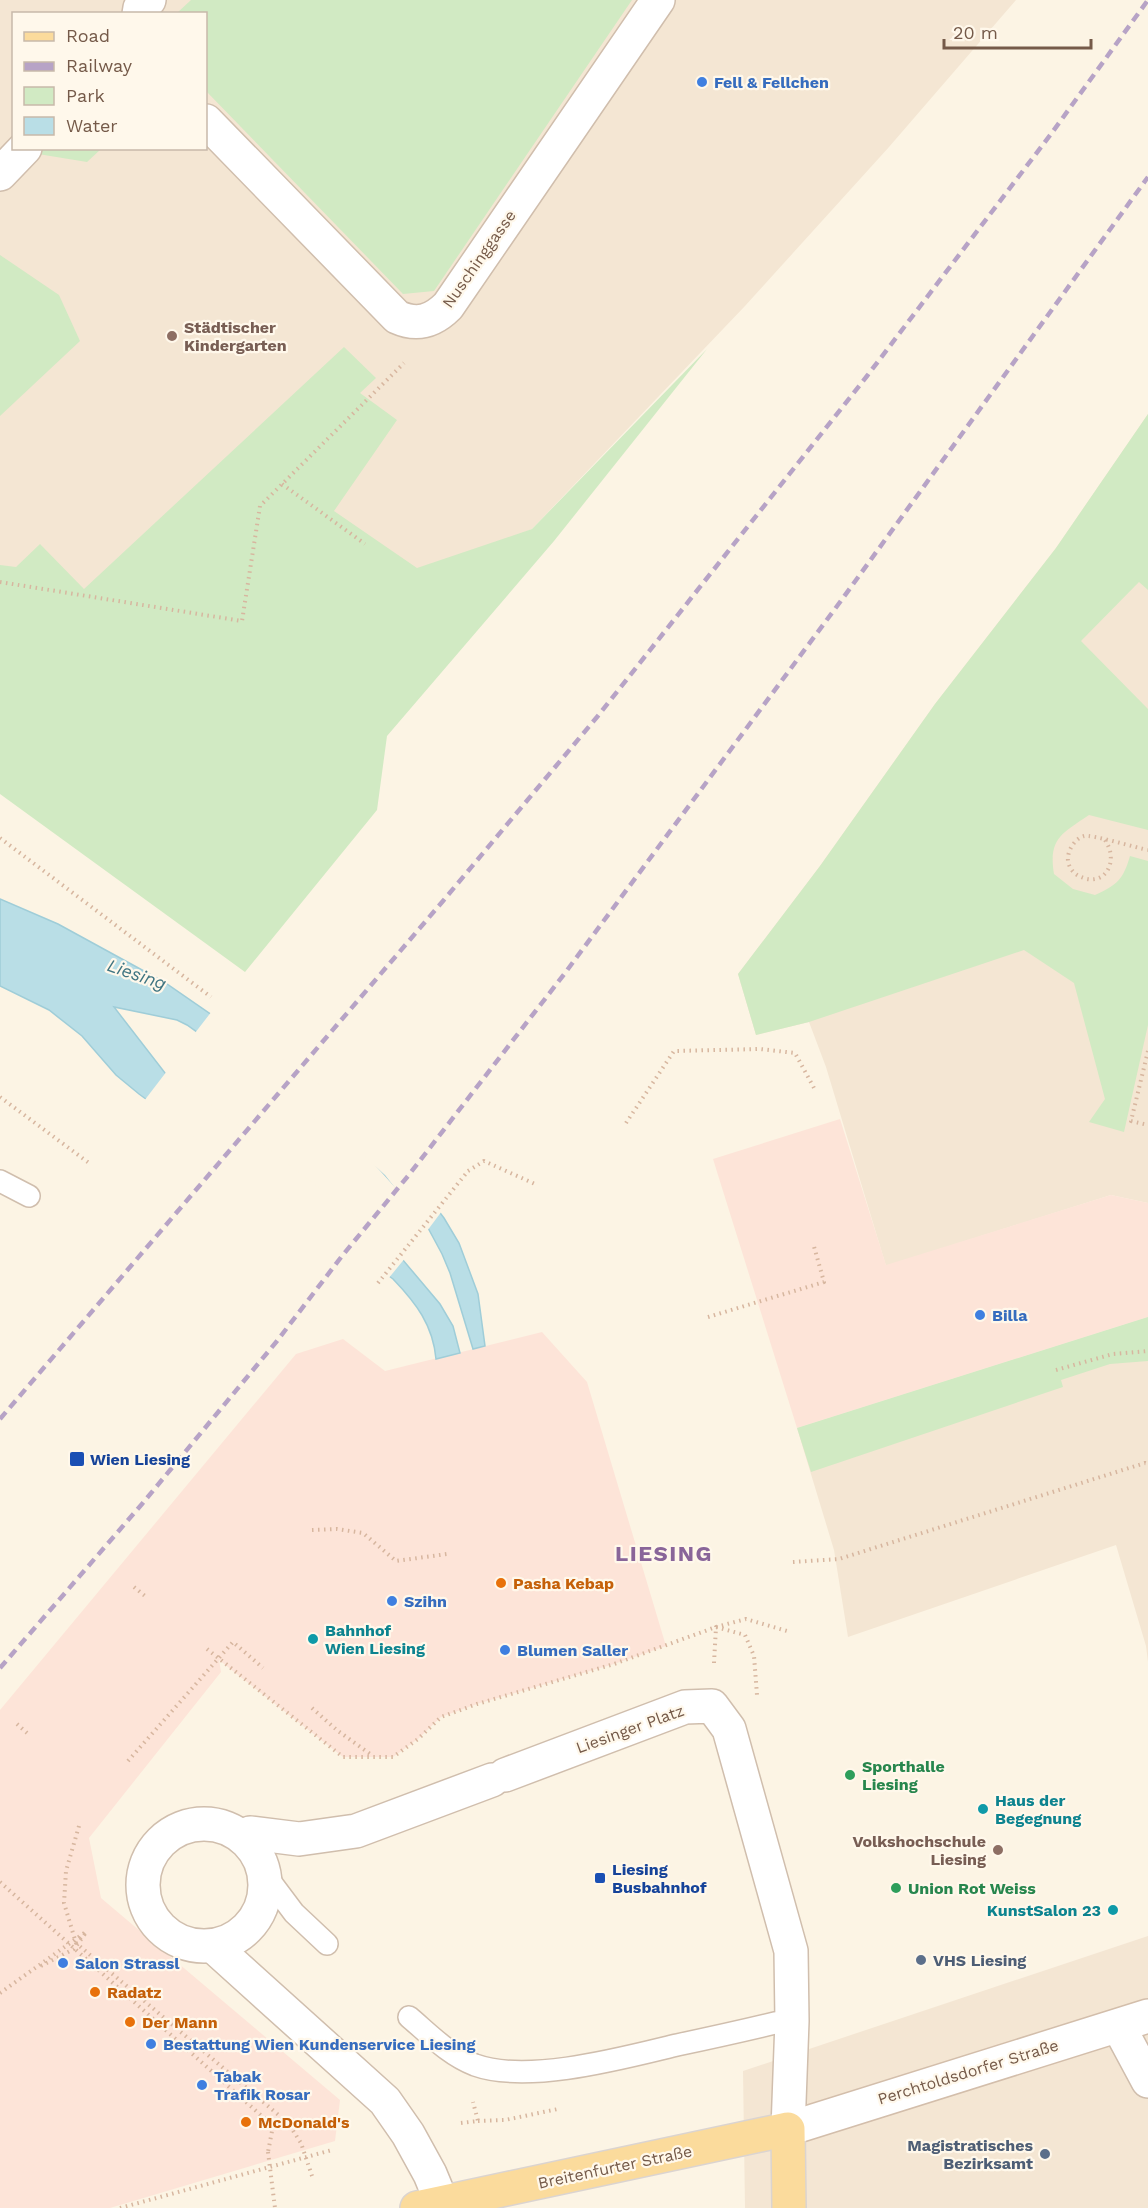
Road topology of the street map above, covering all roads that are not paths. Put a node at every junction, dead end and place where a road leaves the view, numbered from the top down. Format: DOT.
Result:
graph roads {
  1 [pos="149,0"];
  2 [pos="658,0"];
  3 [pos="139,12"];
  4 [pos="207,122"];
  5 [pos="23,150"];
  6 [pos="0,174"];
  7 [pos="0,1180"];
  8 [pos="29,1196"];
  9 [pos="242,1832"];
  10 [pos="264,1873"];
  11 [pos="327,1944"];
  12 [pos="213,1946"];
  13 [pos="409,2016"];
  14 [pos="792,2021"];
  15 [pos="1133,2021"];
  16 [pos="1148,2080"];
  17 [pos="788,2129"];
  18 [pos="435,2206"];
  19 [pos="789,2208"];
  1 -- 3 [label="street"];
  2 -- 4 [label="street, Nuschinggasse"];
  5 -- 6 [label="street"];
  7 -- 8 [label="lane"];
  9 -- 10 [label="street, Liesinger Platz"];
  9 -- 12 [label="street, Liesinger Platz"];
  9 -- 14 [label="street, Liesinger Platz"];
  10 -- 11 [label="lane"];
  10 -- 12 [label="street, Liesinger Platz"];
  12 -- 18 [label="street"];
  13 -- 14 [label="lane"];
  14 -- 17 [label="street"];
  15 -- 16 [label="street"];
  15 -- 17 [label="street, Perchtoldsdorfer Straße"];
  17 -- 18 [label="main road, Breitenfurter Straße"];
  17 -- 19 [label="main road"];
}
